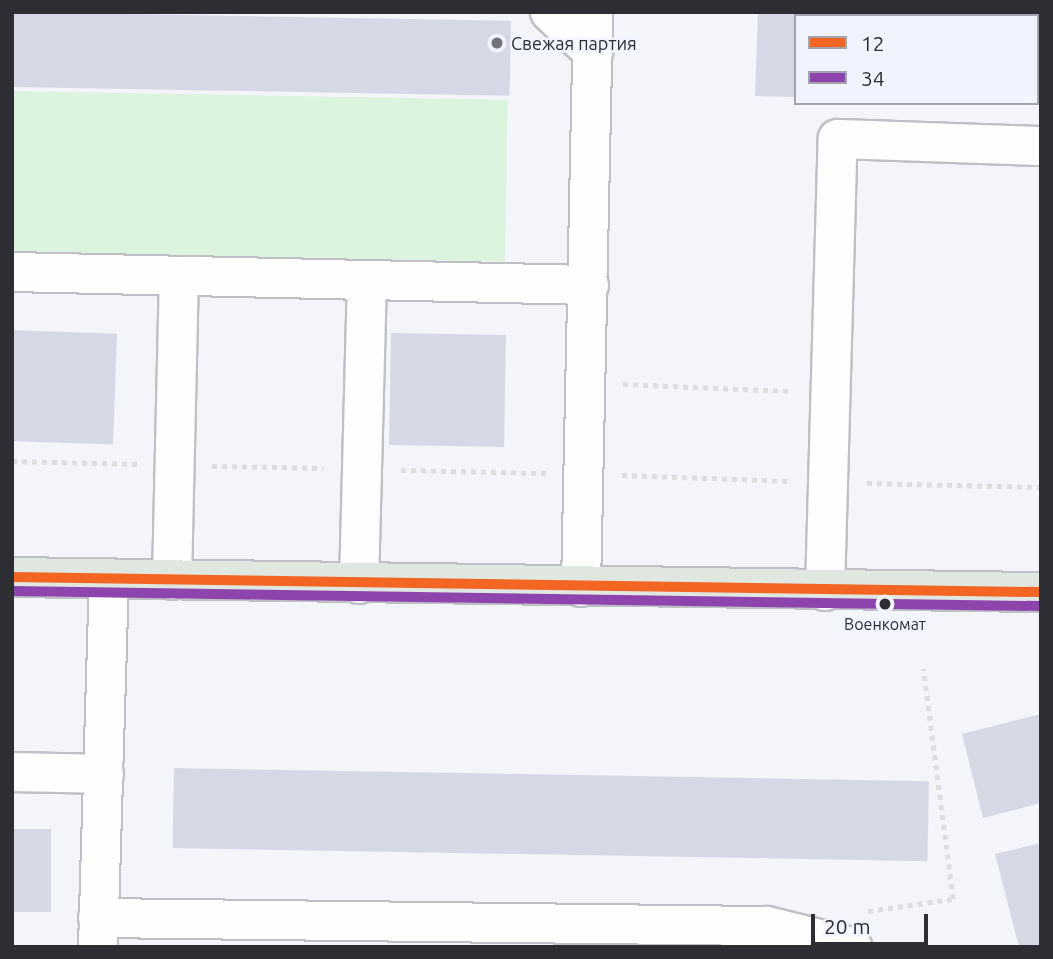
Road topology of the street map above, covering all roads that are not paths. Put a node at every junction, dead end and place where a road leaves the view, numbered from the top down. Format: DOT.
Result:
graph roads {
  1 [pos="550,12"];
  2 [pos="593,12"];
  3 [pos="593,51"];
  4 [pos="1041,146"];
  5 [pos="12,272"];
  6 [pos="179,276"];
  7 [pos="367,281"];
  8 [pos="589,285"];
  9 [pos="12,577"];
  10 [pos="109,579"];
  11 [pos="172,580"];
  12 [pos="359,584"];
  13 [pos="582,587"];
  14 [pos="825,591"];
  15 [pos="1040,594"];
  16 [pos="12,772"];
  17 [pos="104,774"];
  18 [pos="856,930"];
  19 [pos="98,932"];
  20 [pos="312,933"];
  1 -- 3 [label="lane"];
  2 -- 3 [label="lane"];
  3 -- 8 [label="lane"];
  4 -- 14 [label="lane"];
  5 -- 6 [label="lane"];
  6 -- 7 [label="lane"];
  6 -- 11 [label="lane"];
  7 -- 8 [label="lane"];
  7 -- 12 [label="lane"];
  8 -- 13 [label="lane"];
  9 -- 10 [label="main road"];
  10 -- 11 [label="main road"];
  10 -- 17 [label="lane"];
  11 -- 12 [label="main road"];
  12 -- 13 [label="main road"];
  13 -- 14 [label="main road"];
  14 -- 15 [label="main road"];
  16 -- 17 [label="lane"];
  17 -- 19 [label="lane"];
  18 -- 20 [label="lane"];
  19 -- 20 [label="lane"];
}
